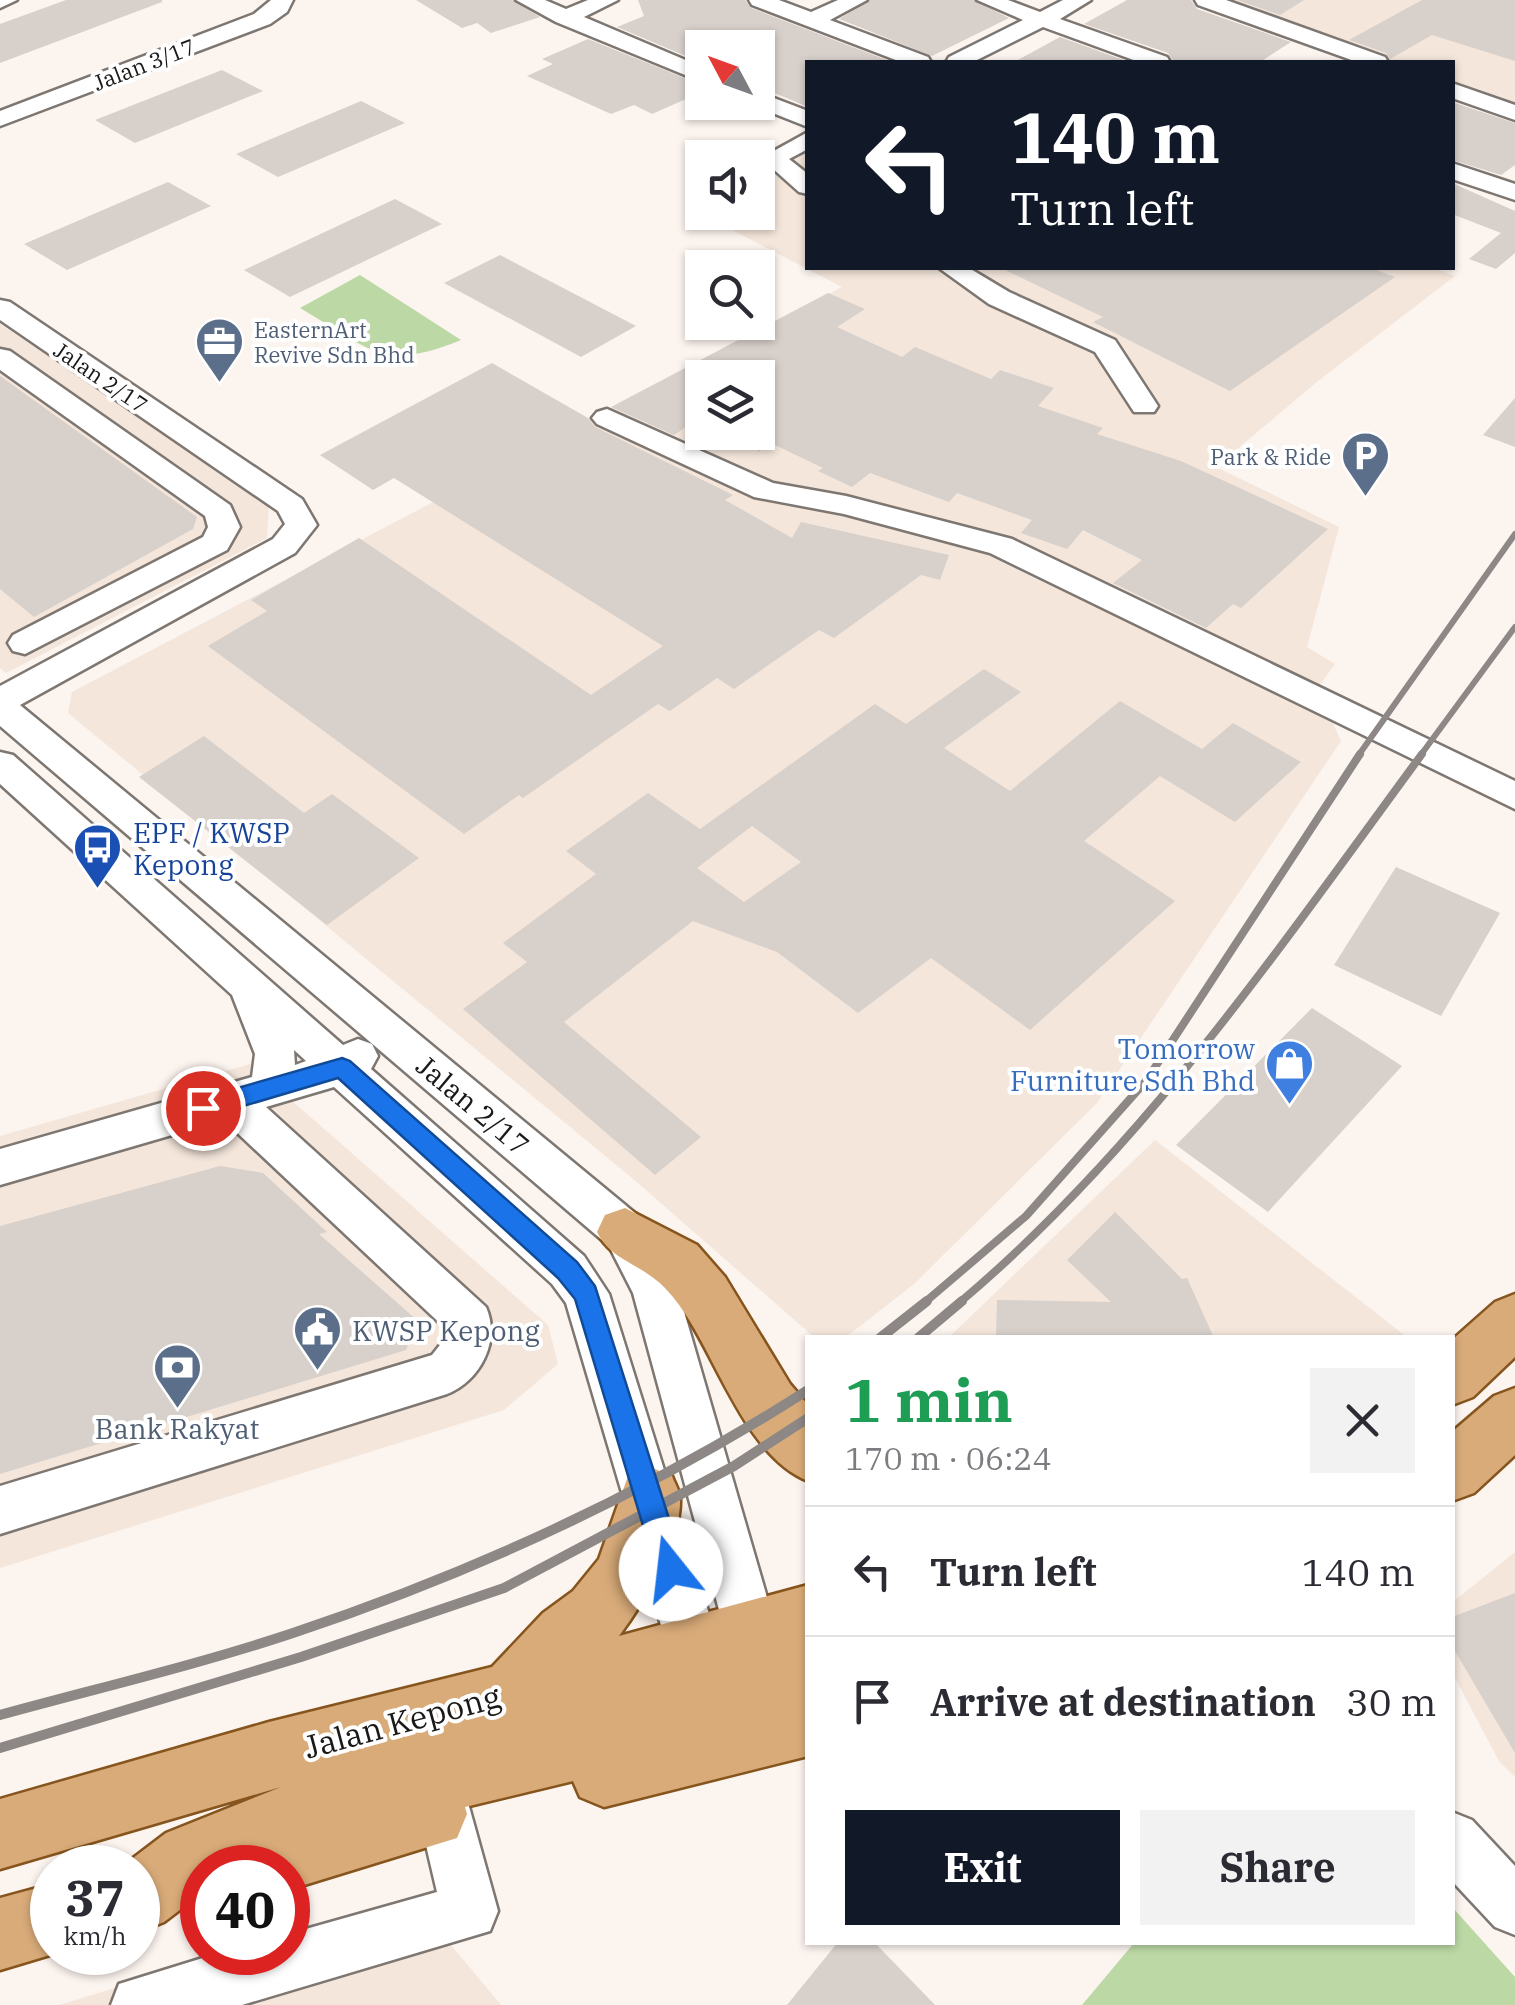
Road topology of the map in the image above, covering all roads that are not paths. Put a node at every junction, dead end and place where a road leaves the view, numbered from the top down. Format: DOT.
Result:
graph roads {
  1 [pos="282,0"];
  2 [pos="527,0"];
  3 [pos="607,0"];
  4 [pos="760,0"];
  5 [pos="856,0"];
  6 [pos="988,0"];
  7 [pos="1080,0"];
  8 [pos="1206,0"];
  9 [pos="564,17"];
  10 [pos="811,20"];
  11 [pos="1042,20"];
  12 [pos="915,60"];
  13 [pos="960,60"];
  14 [pos="1153,60"];
  15 [pos="1371,60"];
  16 [pos="685,69"];
  17 [pos="1515,87"];
  18 [pos="1455,91"];
  19 [pos="775,106"];
  20 [pos="1508,111"];
  21 [pos="0,119"];
  22 [pos="805,119"];
  23 [pos="805,141"];
  24 [pos="1455,171"];
  25 [pos="805,185"];
  26 [pos="1515,193"];
  27 [pos="955,270"];
  28 [pos="0,308"];
  29 [pos="0,357"];
  30 [pos="1144,406"];
  31 [pos="607,418"];
  32 [pos="12,632"];
  33 [pos="58,670"];
  34 [pos="0,704"];
  35 [pos="0,764"];
  36 [pos="1513,798"];
  37 [pos="247,982"];
  38 [pos="387,1033"];
  39 [pos="342,1068"];
  40 [pos="259,1101"];
  41 [pos="434,1152"];
  42 [pos="0,1167"];
  43 [pos="625,1232"];
  44 [pos="1515,1320"];
  45 [pos="1455,1375"];
  46 [pos="1515,1416"];
  47 [pos="805,1448"];
  48 [pos="1455,1469"];
  49 [pos="650,1497"];
  50 [pos="0,1510"];
  51 [pos="745,1644"];
  52 [pos="805,1683"];
  53 [pos="515,1692"];
  54 [pos="805,1724"];
  55 [pos="446,1811"];
  56 [pos="0,1834"];
  57 [pos="1455,1843"];
  58 [pos="310,1849"];
  59 [pos="160,1891"];
  60 [pos="1515,1907"];
  61 [pos="30,1926"];
  62 [pos="0,1934"];
  63 [pos="140,2005"];
  1 -- 21 [label="street, Jalan 3/17"];
  2 -- 9 [label="street"];
  3 -- 9 [label="street"];
  4 -- 10 [label="street"];
  5 -- 10 [label="street"];
  6 -- 11 [label="street"];
  7 -- 11 [label="street"];
  8 -- 15 [label="street"];
  9 -- 16 [label="street"];
  10 -- 12 [label="street"];
  11 -- 13 [label="street"];
  11 -- 14 [label="street"];
  17 -- 20 [label="street"];
  18 -- 20 [label="street"];
  19 -- 22 [label="street"];
  23 -- 25 [label="street"];
  24 -- 26 [label="street"];
  27 -- 30 [label="street"];
  28 -- 33 [label="street, Jalan 2/17"];
  29 -- 32 [label="street"];
  31 -- 36 [label="street"];
  32 -- 33 [label="street"];
  33 -- 34 [label="street, Jalan 2/17"];
  34 -- 38 [label="street, Jalan 2/17"];
  35 -- 37 [label="street"];
  37 -- 39 [label="street"];
  37 -- 40 [label="street"];
  38 -- 39 [label="street"];
  38 -- 43 [label="street, Jalan 2/17"];
  39 -- 40 [label="street"];
  39 -- 41 [label="street"];
  40 -- 41 [label="street"];
  40 -- 42 [label="street"];
  40 -- 50 [label="street"];
  41 -- 49 [label="street"];
  43 -- 47 [label="main road"];
  43 -- 51 [label="street, Jalan 2/17"];
  44 -- 45 [label="main road"];
  46 -- 48 [label="main road"];
  49 -- 51 [label="street"];
  49 -- 53 [label="main road"];
  51 -- 52 [label="main road"];
  51 -- 53 [label="main road, Jalan Kepong"];
  51 -- 59 [label="main road"];
  53 -- 56 [label="main road, Jalan Kepong"];
  54 -- 55 [label="main road"];
  55 -- 58 [label="main road"];
  55 -- 63 [label="street"];
  57 -- 60 [label="street"];
  61 -- 62 [label="main road"];
}
